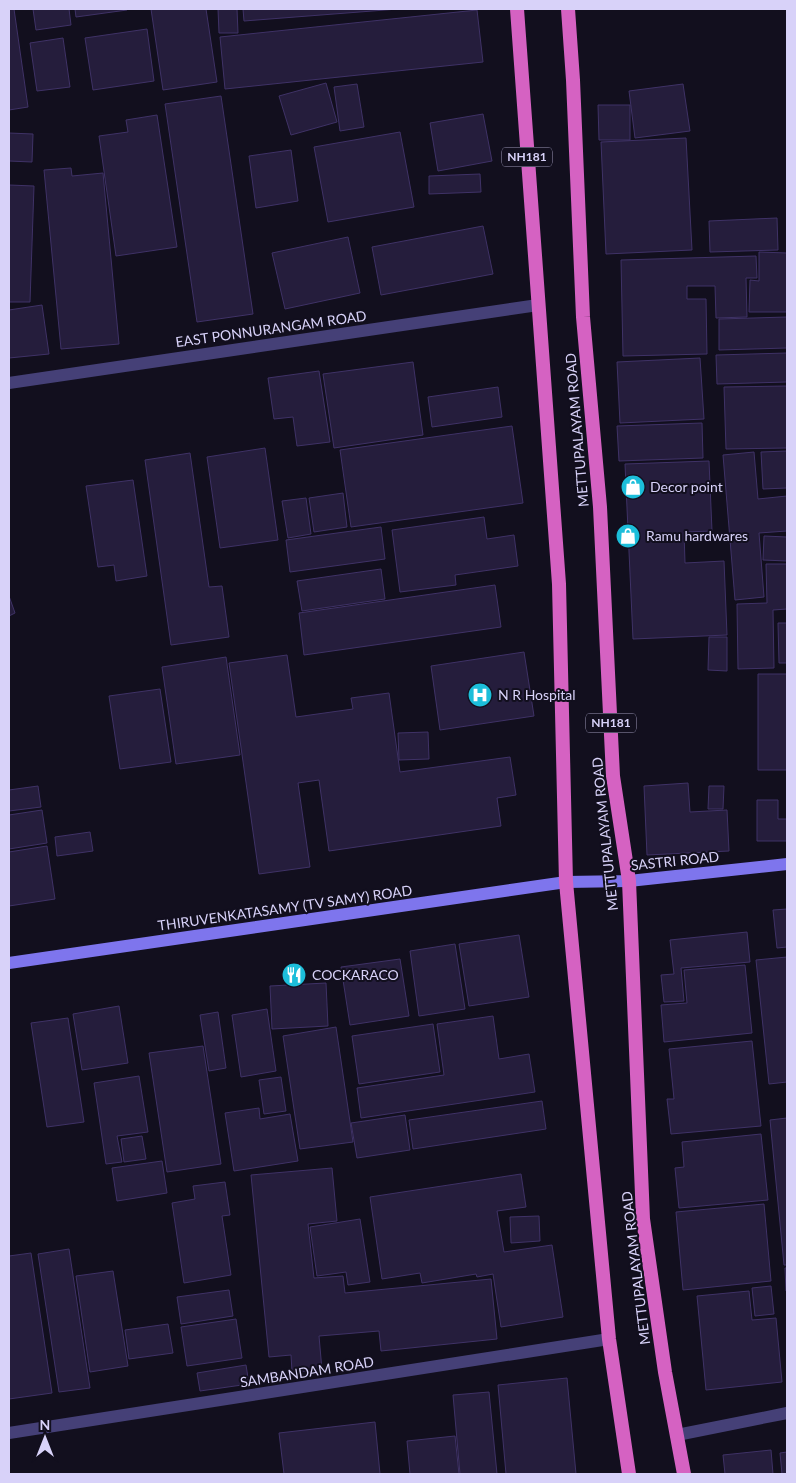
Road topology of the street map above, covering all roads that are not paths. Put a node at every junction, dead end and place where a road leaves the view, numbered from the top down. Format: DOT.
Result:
graph roads {
  1 [pos="516,9"];
  2 [pos="568,9"];
  3 [pos="538,305"];
  4 [pos="9,383"];
  5 [pos="787,864"];
  6 [pos="629,881"];
  7 [pos="566,882"];
  8 [pos="9,963"];
  9 [pos="609,1339"];
  10 [pos="787,1413"];
  11 [pos="9,1434"];
  12 [pos="677,1435"];
  13 [pos="629,1474"];
  14 [pos="684,1474"];
  1 -- 3 [label="highway, NH181"];
  2 -- 6 [label="highway, METTUPALAYAM ROAD / NH181"];
  3 -- 4 [label="street, EAST PONNURANGAM ROAD"];
  3 -- 7 [label="highway, METTUPALAYAM ROAD / NH181"];
  5 -- 6 [label="main road, SASTRI ROAD"];
  6 -- 7 [label="main road, SASTRI ROAD"];
  6 -- 12 [label="highway, METTUPALAYAM ROAD / NH181"];
  7 -- 8 [label="main road, THIRUVENKATASAMY (TV SAMY) ROAD"];
  7 -- 9 [label="highway, METTUPALAYAM ROAD / NH181"];
  9 -- 11 [label="street, SAMBANDAM ROAD"];
  9 -- 13 [label="highway, METTUPALAYAM ROAD / NH181"];
  10 -- 12 [label="street"];
  12 -- 14 [label="highway, METTUPALAYAM ROAD / NH181"];
}
